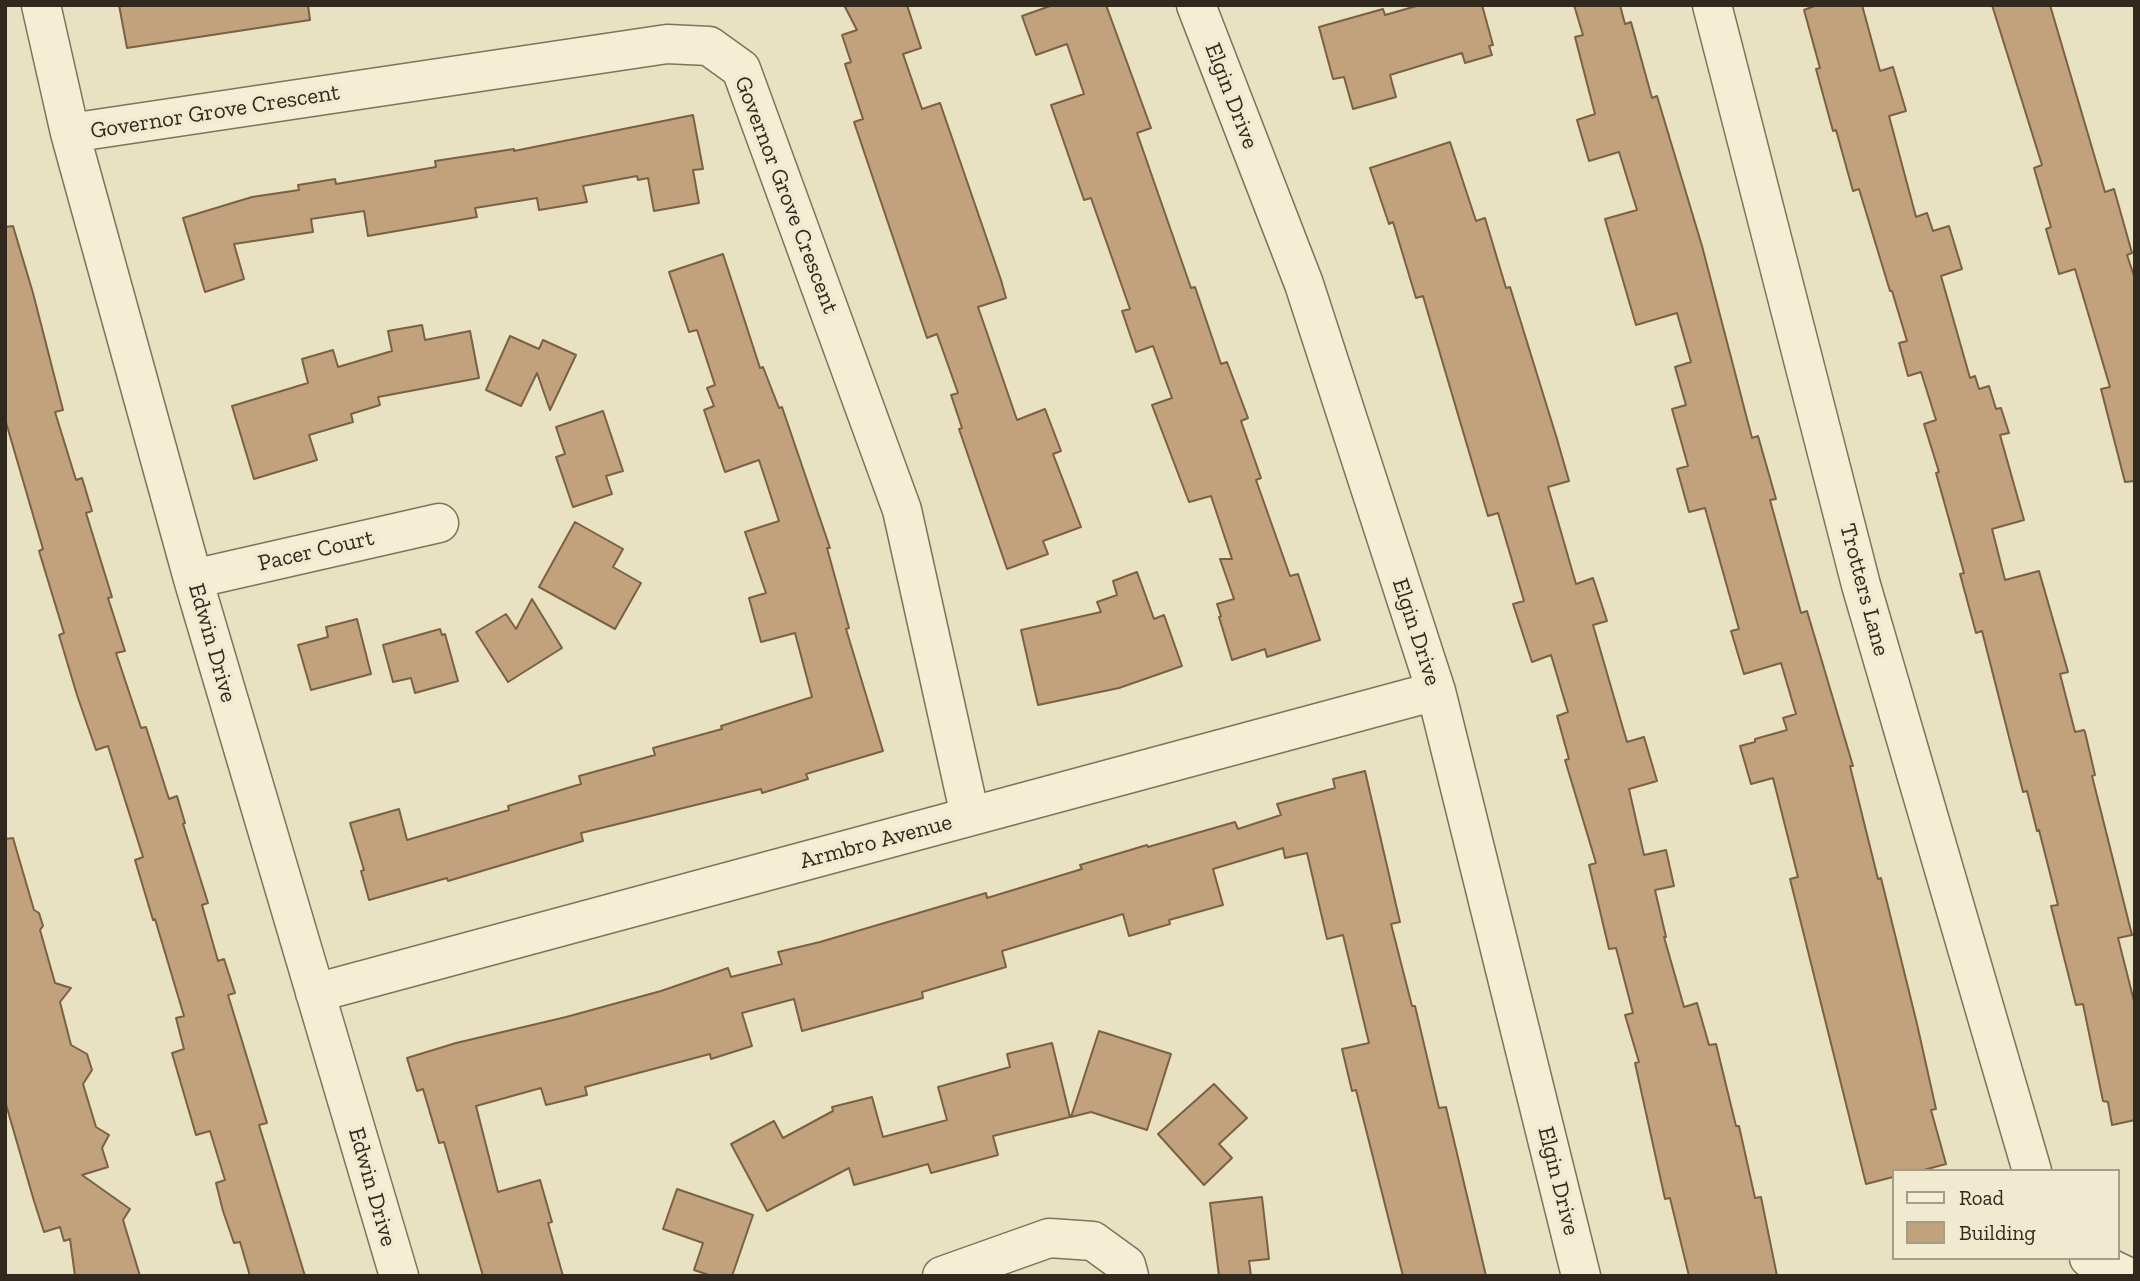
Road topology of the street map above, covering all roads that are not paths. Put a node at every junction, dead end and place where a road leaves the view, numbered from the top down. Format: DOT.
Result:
graph roads {
  1 [pos="41,5"];
  2 [pos="1196,5"];
  3 [pos="1712,5"];
  4 [pos="70,133"];
  5 [pos="439,523"];
  6 [pos="193,579"];
  7 [pos="1436,691"];
  8 [pos="970,817"];
  9 [pos="315,993"];
  10 [pos="2031,1169"];
  11 [pos="2093,1260"];
  12 [pos="398,1276"];
  13 [pos="942,1276"];
  14 [pos="1129,1276"];
  15 [pos="1581,1276"];
  16 [pos="2126,1276"];
  1 -- 4 [label="street, Edwin Drive"];
  2 -- 7 [label="street, Elgin Drive"];
  3 -- 10 [label="street, Trotters Lane"];
  4 -- 6 [label="street, Edwin Drive"];
  4 -- 8 [label="street, Governor Grove Crescent"];
  5 -- 6 [label="street, Pacer Court"];
  6 -- 9 [label="street, Edwin Drive"];
  7 -- 8 [label="street, Armbro Avenue"];
  7 -- 15 [label="street, Elgin Drive"];
  8 -- 9 [label="street, Armbro Avenue"];
  9 -- 12 [label="street, Edwin Drive"];
  11 -- 16 [label="street"];
  13 -- 14 [label="street"];
}
